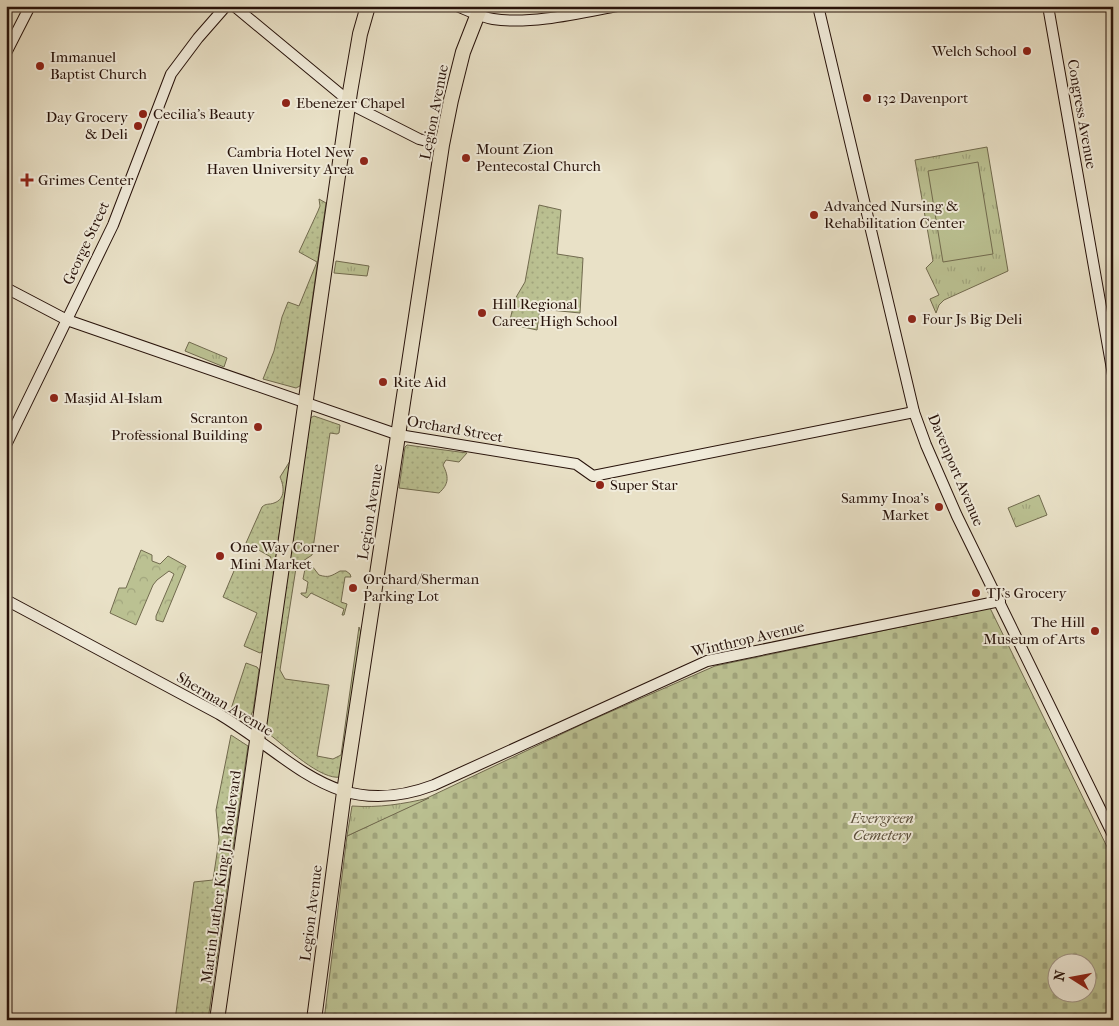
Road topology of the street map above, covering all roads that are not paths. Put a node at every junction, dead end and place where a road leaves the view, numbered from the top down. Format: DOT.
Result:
graph roads {
  1 [pos="30,6"];
  2 [pos="226,6"];
  3 [pos="234,6"];
  4 [pos="368,6"];
  5 [pos="457,6"];
  6 [pos="616,6"];
  7 [pos="818,6"];
  8 [pos="1048,6"];
  9 [pos="479,10"];
  10 [pos="6,53"];
  11 [pos="349,102"];
  12 [pos="442,145"];
  13 [pos="6,288"];
  14 [pos="67,320"];
  15 [pos="1113,376"];
  16 [pos="306,401"];
  17 [pos="914,412"];
  18 [pos="399,435"];
  19 [pos="6,445"];
  20 [pos="6,600"];
  21 [pos="1000,601"];
  22 [pos="257,738"];
  23 [pos="434,785"];
  24 [pos="344,792"];
  25 [pos="1113,835"];
  26 [pos="217,1020"];
  27 [pos="314,1020"];
  1 -- 10 [label="main road"];
  2 -- 14 [label="main road, George Street"];
  3 -- 11 [label="main road"];
  4 -- 11 [label="highway, Martin Luther King Jr. Boulevard"];
  5 -- 9 [label="main road"];
  6 -- 9 [label="main road"];
  7 -- 17 [label="main road, Davenport Avenue"];
  8 -- 15 [label="main road, Congress Avenue"];
  9 -- 12 [label="highway, Legion Avenue"];
  11 -- 12 [label="main road"];
  11 -- 16 [label="highway, Martin Luther King Jr. Boulevard"];
  12 -- 18 [label="highway, Legion Avenue"];
  13 -- 14 [label="main road, Orchard Street"];
  14 -- 16 [label="main road, Orchard Street"];
  14 -- 19 [label="main road, George Street"];
  16 -- 18 [label="main road, Orchard Street"];
  16 -- 22 [label="highway, Martin Luther King Jr. Boulevard"];
  17 -- 18 [label="main road, Orchard Street"];
  17 -- 21 [label="main road, Davenport Avenue"];
  18 -- 24 [label="highway, Legion Avenue"];
  20 -- 22 [label="main road, Sherman Avenue"];
  21 -- 23 [label="main road, Winthrop Avenue"];
  21 -- 25 [label="main road, Davenport Avenue"];
  22 -- 24 [label="main road, Sherman Avenue"];
  22 -- 26 [label="highway, Martin Luther King Jr. Boulevard"];
  23 -- 24 [label="main road, Sherman Avenue"];
  24 -- 27 [label="highway, Legion Avenue"];
}
